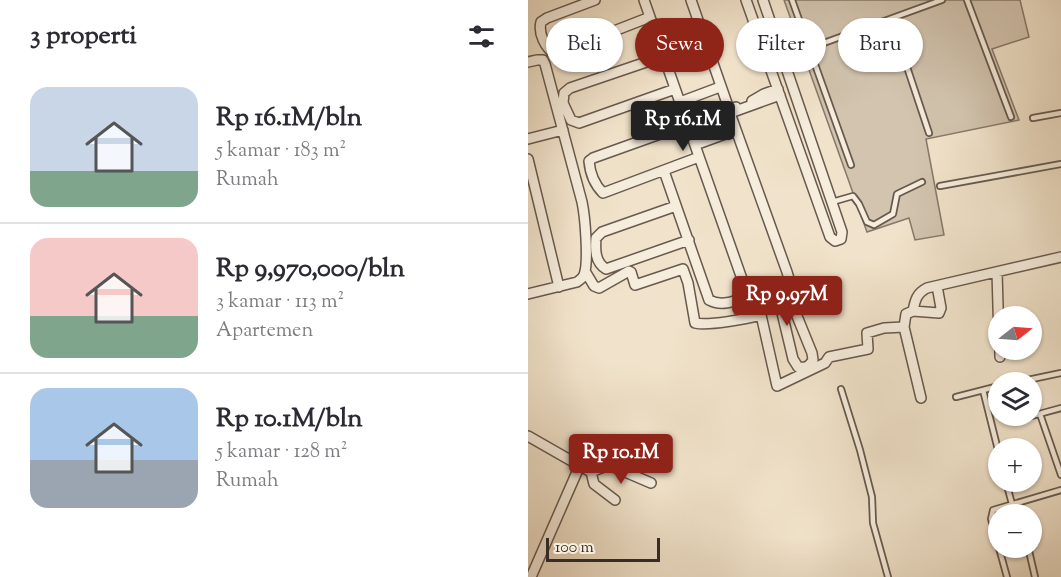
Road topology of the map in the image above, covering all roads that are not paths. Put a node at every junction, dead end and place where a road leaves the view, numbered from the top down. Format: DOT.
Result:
graph roads {
  1 [pos="596,0"];
  2 [pos="644,0"];
  3 [pos="691,0"];
  4 [pos="746,0"];
  5 [pos="763,0"];
  6 [pos="792,0"];
  7 [pos="917,0"];
  8 [pos="942,0"];
  9 [pos="967,0"];
  10 [pos="920,8"];
  11 [pos="650,17"];
  12 [pos="799,18"];
  13 [pos="894,18"];
  14 [pos="528,62"];
  15 [pos="635,66"];
  16 [pos="669,72"];
  17 [pos="818,72"];
  18 [pos="909,72"];
  19 [pos="720,87"];
  20 [pos="675,89"];
  21 [pos="779,92"];
  22 [pos="680,102"];
  23 [pos="745,105"];
  24 [pos="1061,113"];
  25 [pos="803,116"];
  26 [pos="1011,117"];
  27 [pos="1033,118"];
  28 [pos="789,121"];
  29 [pos="688,124"];
  30 [pos="563,130"];
  31 [pos="736,130"];
  32 [pos="929,133"];
  33 [pos="528,139"];
  34 [pos="695,145"];
  35 [pos="699,157"];
  36 [pos="528,159"];
  37 [pos="1061,164"];
  38 [pos="851,165"];
  39 [pos="664,171"];
  40 [pos="922,182"];
  41 [pos="940,186"];
  42 [pos="832,202"];
  43 [pos="676,206"];
  44 [pos="688,240"];
  45 [pos="1061,257"];
  46 [pos="585,270"];
  47 [pos="997,272"];
  48 [pos="559,287"];
  49 [pos="932,287"];
  50 [pos="781,291"];
  51 [pos="528,294"];
  52 [pos="748,296"];
  53 [pos="998,306"];
  54 [pos="914,311"];
  55 [pos="904,327"];
  56 [pos="1061,374"];
  57 [pos="1042,378"];
  58 [pos="841,389"];
  59 [pos="988,389"];
  60 [pos="983,390"];
  61 [pos="956,397"];
  62 [pos="921,398"];
  63 [pos="1061,408"];
  64 [pos="1042,413"];
  65 [pos="1042,420"];
  66 [pos="528,436"];
  67 [pos="995,438"];
  68 [pos="580,465"];
  69 [pos="591,472"];
  70 [pos="1061,475"];
  71 [pos="651,483"];
  72 [pos="1061,490"];
  73 [pos="1009,492"];
  74 [pos="615,500"];
  75 [pos="1012,504"];
  76 [pos="1002,558"];
  77 [pos="1031,558"];
  78 [pos="531,577"];
  79 [pos="888,577"];
  80 [pos="1007,577"];
  81 [pos="1035,577"];
  1 -- 11 [label="street"];
  2 -- 11 [label="street"];
  3 -- 19 [label="street"];
  4 -- 21 [label="street"];
  5 -- 25 [label="street"];
  6 -- 12 [label="lane"];
  7 -- 10 [label="lane"];
  8 -- 10 [label="lane"];
  9 -- 26 [label="lane"];
  10 -- 13 [label="lane"];
  14 -- 30 [label="street"];
  15 -- 20 [label="street"];
  16 -- 20 [label="street"];
  17 -- 38 [label="lane"];
  18 -- 32 [label="lane"];
  19 -- 22 [label="street"];
  19 -- 23 [label="street"];
  20 -- 22 [label="street"];
  21 -- 23 [label="street"];
  21 -- 28 [label="street"];
  22 -- 29 [label="street"];
  23 -- 31 [label="street"];
  24 -- 27 [label="lane"];
  25 -- 28 [label="street"];
  25 -- 42 [label="street"];
  28 -- 42 [label="street"];
  29 -- 34 [label="street"];
  29 -- 39 [label="street"];
  30 -- 33 [label="street"];
  30 -- 46 [label="street"];
  31 -- 34 [label="street"];
  31 -- 50 [label="street"];
  34 -- 35 [label="street"];
  35 -- 39 [label="street"];
  35 -- 52 [label="street"];
  36 -- 48 [label="street"];
  37 -- 41 [label="lane"];
  39 -- 43 [label="street"];
  40 -- 42 [label="lane"];
  43 -- 44 [label="street"];
  43 -- 44 [label="street"];
  44 -- 52 [label="street"];
  45 -- 47 [label="street"];
  46 -- 48 [label="street"];
  46 -- 55 [label="street"];
  47 -- 49 [label="street"];
  47 -- 53 [label="street"];
  48 -- 51 [label="street"];
  49 -- 54 [label="street"];
  49 -- 54 [label="street"];
  50 -- 50 [label="street"];
  50 -- 52 [label="street"];
  54 -- 55 [label="street"];
  55 -- 62 [label="street"];
  56 -- 57 [label="lane"];
  58 -- 79 [label="lane"];
  59 -- 60 [label="lane"];
  60 -- 61 [label="lane"];
  60 -- 67 [label="lane"];
  63 -- 64 [label="lane"];
  65 -- 70 [label="lane"];
  66 -- 68 [label="street"];
  68 -- 69 [label="street"];
  68 -- 78 [label="street"];
  69 -- 71 [label="street"];
  69 -- 74 [label="street"];
  72 -- 75 [label="lane"];
  73 -- 75 [label="lane"];
  76 -- 80 [label="lane"];
  77 -- 81 [label="lane"];
}
